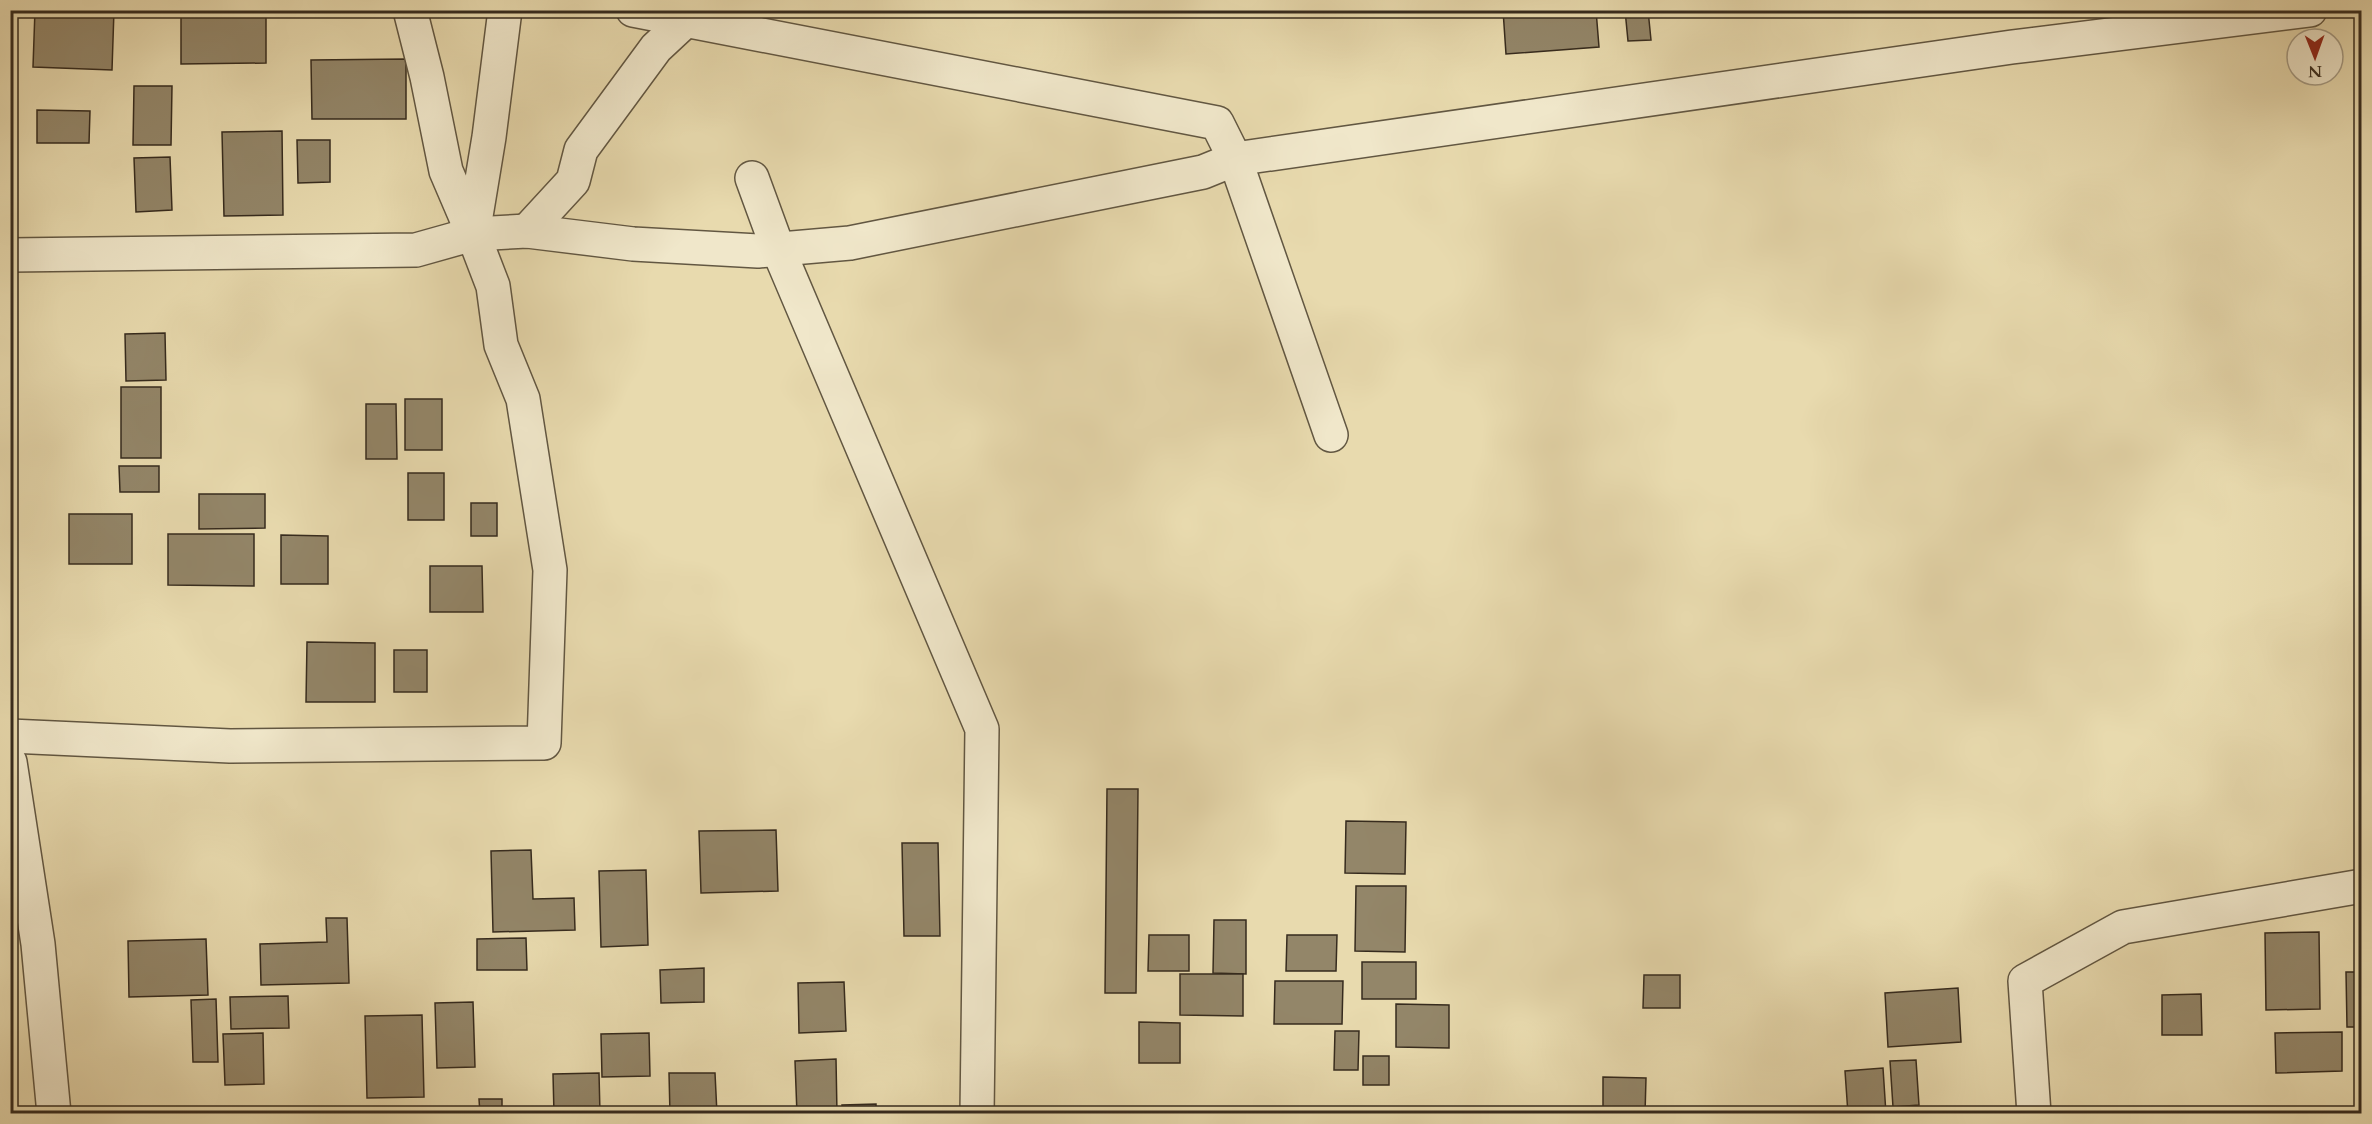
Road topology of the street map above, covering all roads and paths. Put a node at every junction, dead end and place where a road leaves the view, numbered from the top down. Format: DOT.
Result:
graph roads {
  1 [pos="410,10"];
  2 [pos="505,10"];
  3 [pos="633,10"];
  4 [pos="2310,10"];
  5 [pos="689,16"];
  6 [pos="1235,159"];
  7 [pos="752,178"];
  8 [pos="527,231"];
  9 [pos="473,234"];
  10 [pos="778,249"];
  11 [pos="10,256"];
  12 [pos="1331,435"];
  13 [pos="10,736"];
  14 [pos="10,762"];
  15 [pos="2361,886"];
  16 [pos="54,1113"];
  17 [pos="977,1113"];
  18 [pos="2034,1113"];
  1 -- 9 [label="street"];
  2 -- 9 [label="street"];
  3 -- 5 [label="street"];
  4 -- 6 [label="street"];
  5 -- 6 [label="street"];
  5 -- 8 [label="street"];
  6 -- 10 [label="street"];
  6 -- 12 [label="street"];
  7 -- 10 [label="street"];
  8 -- 9 [label="street"];
  8 -- 10 [label="street"];
  9 -- 11 [label="street"];
  9 -- 13 [label="street"];
  10 -- 17 [label="street"];
  14 -- 16 [label="street"];
  15 -- 18 [label="street"];
}
